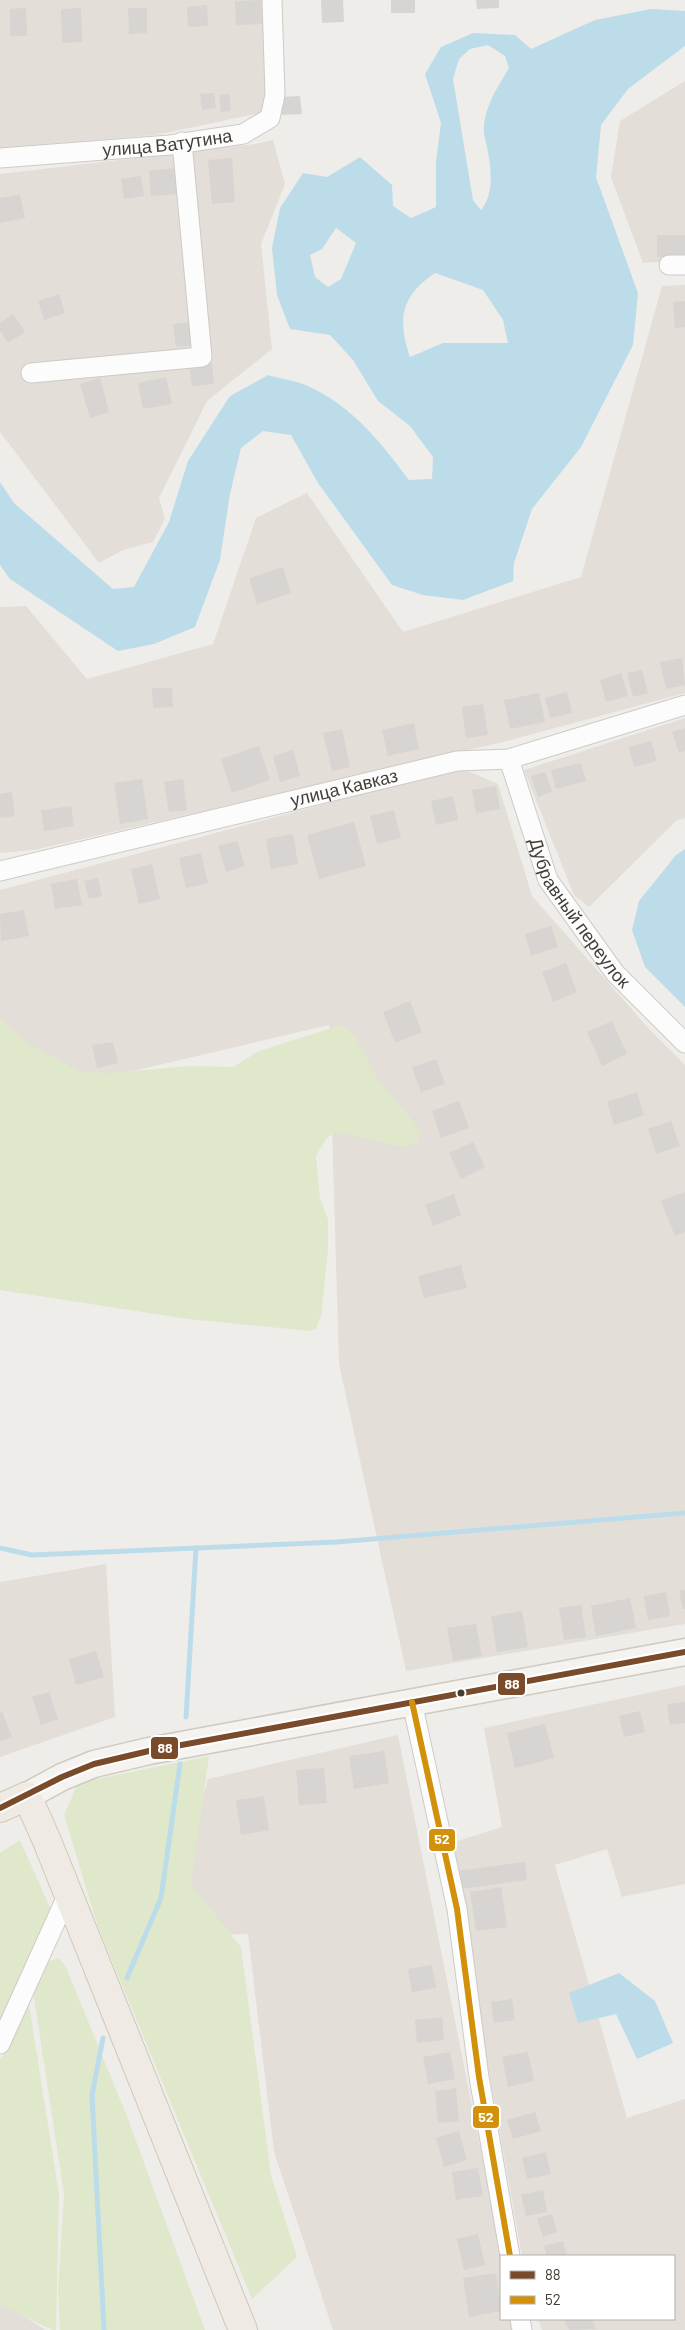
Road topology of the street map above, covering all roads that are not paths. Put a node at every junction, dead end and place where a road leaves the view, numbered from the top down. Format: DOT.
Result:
graph roads {
  1 [pos="272,0"];
  2 [pos="182,142"];
  3 [pos="0,158"];
  4 [pos="32,373"];
  5 [pos="685,705"];
  6 [pos="509,760"];
  7 [pos="0,871"];
  8 [pos="685,1043"];
  9 [pos="685,1652"];
  10 [pos="412,1702"];
  11 [pos="27,1796"];
  12 [pos="0,1808"];
  13 [pos="68,1894"];
  14 [pos="0,2044"];
  15 [pos="510,2255"];
  16 [pos="243,2330"];
  1 -- 2 [label="street, улица Ватутина"];
  2 -- 3 [label="street, улица Ватутина"];
  2 -- 4 [label="street"];
  5 -- 6 [label="street, улица Кавказ"];
  6 -- 7 [label="street, улица Кавказ"];
  6 -- 8 [label="street, Дубравный переулок"];
  9 -- 10 [label="main road"];
  10 -- 11 [label="main road"];
  10 -- 15 [label="street"];
  11 -- 12 [label="main road"];
  11 -- 13 [label="main road"];
  13 -- 14 [label="street"];
  13 -- 16 [label="main road"];
}
